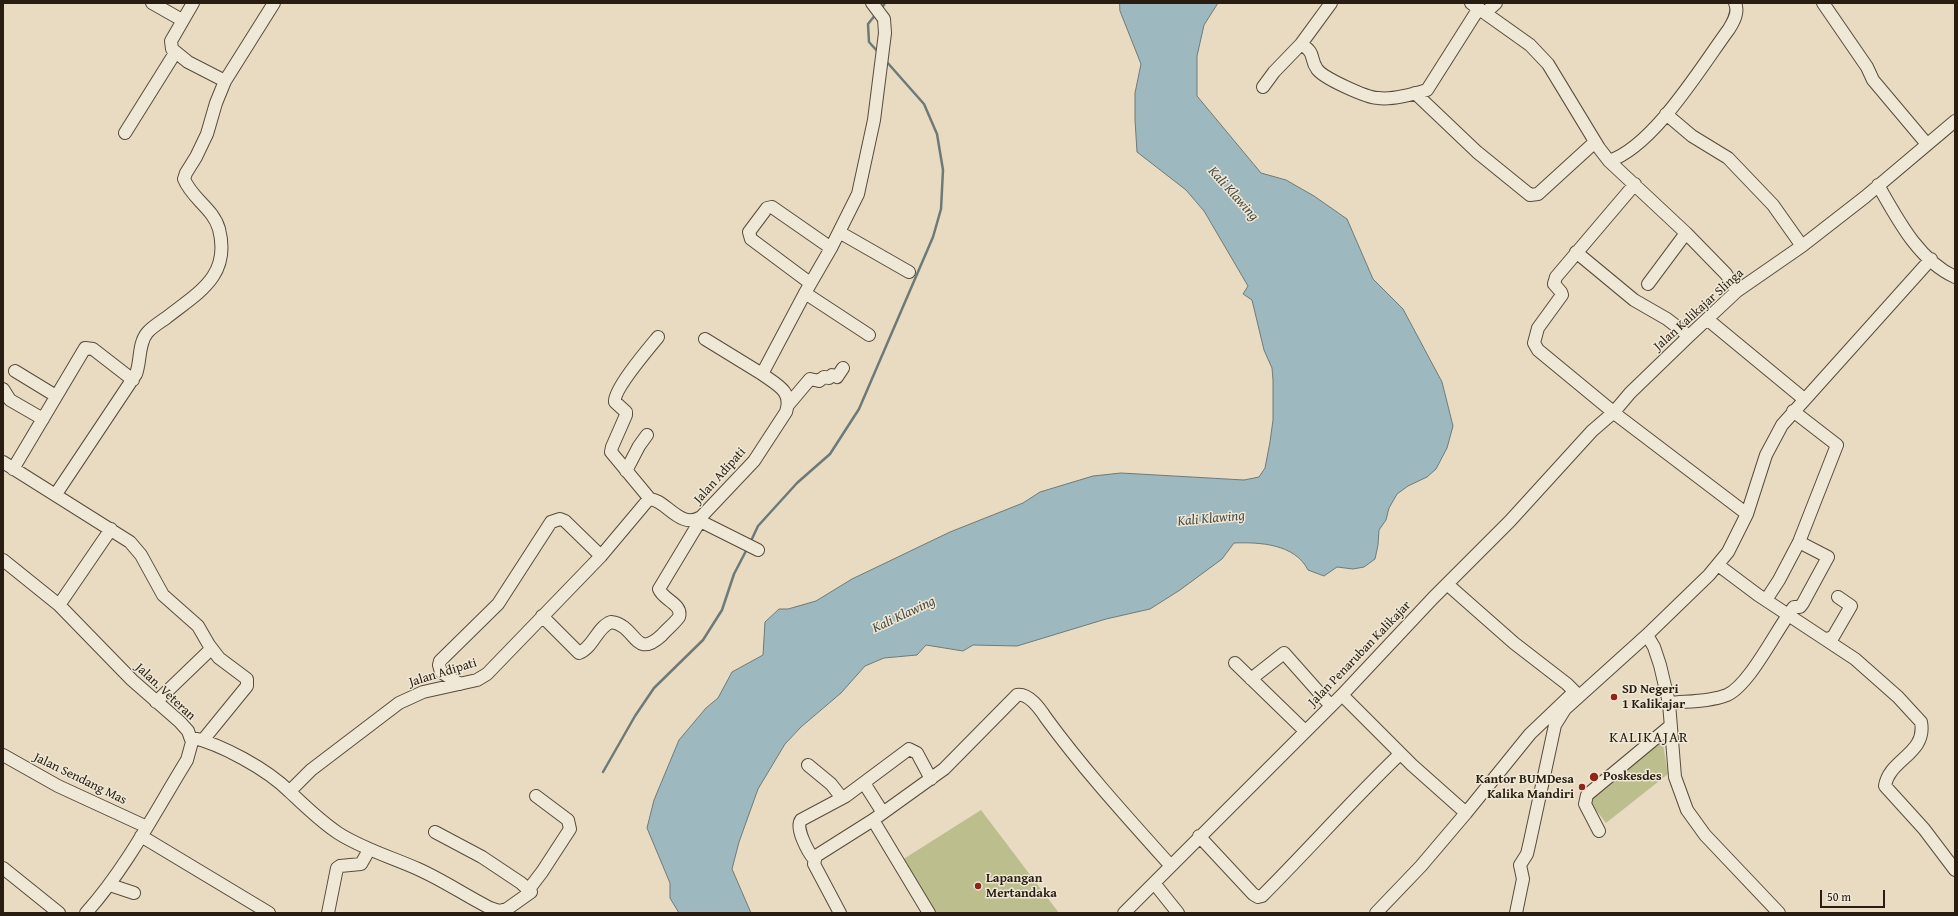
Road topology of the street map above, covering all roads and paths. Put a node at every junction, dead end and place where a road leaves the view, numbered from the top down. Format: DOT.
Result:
graph roads {
  1 [pos="152,3"];
  2 [pos="193,3"];
  3 [pos="274,3"];
  4 [pos="872,3"];
  5 [pos="1331,3"];
  6 [pos="1496,3"];
  7 [pos="1735,3"];
  8 [pos="1823,3"];
  9 [pos="1478,8"];
  10 [pos="182,20"];
  11 [pos="1301,44"];
  12 [pos="175,53"];
  13 [pos="225,81"];
  14 [pos="1263,87"];
  15 [pos="1415,93"];
  16 [pos="1666,114"];
  17 [pos="1955,121"];
  18 [pos="125,133"];
  19 [pos="1595,142"];
  20 [pos="1926,144"];
  21 [pos="1609,161"];
  22 [pos="1635,184"];
  23 [pos="1878,185"];
  24 [pos="839,232"];
  25 [pos="1686,233"];
  26 [pos="1802,246"];
  27 [pos="831,248"];
  28 [pos="1576,252"];
  29 [pos="1931,259"];
  30 [pos="909,272"];
  31 [pos="1955,277"];
  32 [pos="1648,284"];
  33 [pos="808,288"];
  34 [pos="1737,291"];
  35 [pos="1707,319"];
  36 [pos="869,335"];
  37 [pos="1689,336"];
  38 [pos="658,337"];
  39 [pos="705,339"];
  40 [pos="843,368"];
  41 [pos="16,372"];
  42 [pos="762,374"];
  43 [pos="133,380"];
  44 [pos="3,389"];
  45 [pos="56,396"];
  46 [pos="1804,399"];
  47 [pos="788,406"];
  48 [pos="1792,411"];
  49 [pos="1614,412"];
  50 [pos="43,419"];
  51 [pos="647,436"];
  52 [pos="8,466"];
  53 [pos="626,471"];
  54 [pos="56,494"];
  55 [pos="650,499"];
  56 [pos="1746,512"];
  57 [pos="701,519"];
  58 [pos="111,529"];
  59 [pos="1799,542"];
  60 [pos="758,550"];
  61 [pos="600,556"];
  62 [pos="3,560"];
  63 [pos="1718,565"];
  64 [pos="1447,584"];
  65 [pos="1838,597"];
  66 [pos="1766,600"];
  67 [pos="59,605"];
  68 [pos="1788,615"];
  69 [pos="542,616"];
  70 [pos="1647,635"];
  71 [pos="1827,640"];
  72 [pos="211,649"];
  73 [pos="1235,663"];
  74 [pos="1251,679"];
  75 [pos="460,684"];
  76 [pos="1342,694"];
  77 [pos="1577,694"];
  78 [pos="156,702"];
  79 [pos="1669,703"];
  80 [pos="1331,706"];
  81 [pos="1669,727"];
  82 [pos="1304,730"];
  83 [pos="190,737"];
  84 [pos="203,740"];
  85 [pos="1400,754"];
  86 [pos="3,755"];
  87 [pos="808,765"];
  88 [pos="931,779"];
  89 [pos="864,783"];
  90 [pos="290,791"];
  91 [pos="536,796"];
  92 [pos="842,798"];
  93 [pos="1466,813"];
  94 [pos="878,816"];
  95 [pos="144,831"];
  96 [pos="1599,831"];
  97 [pos="435,832"];
  98 [pos="1199,836"];
  99 [pos="369,850"];
  100 [pos="814,859"];
  101 [pos="1170,865"];
  102 [pos="3,868"];
  103 [pos="1955,870"];
  104 [pos="1154,883"];
  105 [pos="110,885"];
  106 [pos="529,889"];
  107 [pos="134,893"];
  108 [pos="491,911"];
  109 [pos="59,913"];
  110 [pos="86,913"];
  111 [pos="269,913"];
  112 [pos="328,913"];
  113 [pos="840,913"];
  114 [pos="928,913"];
  115 [pos="1124,913"];
  116 [pos="1178,913"];
  117 [pos="1376,913"];
  118 [pos="1516,913"];
  119 [pos="1779,913"];
  1 -- 10 [label="street"];
  2 -- 10 [label="street"];
  3 -- 13 [label="street"];
  4 -- 24 [label="street"];
  5 -- 11 [label="street"];
  6 -- 9 [label="street"];
  7 -- 16 [label="street"];
  8 -- 20 [label="street"];
  9 -- 15 [label="street"];
  9 -- 19 [label="street"];
  10 -- 12 [label="street"];
  11 -- 14 [label="street"];
  11 -- 15 [label="street"];
  12 -- 13 [label="street"];
  12 -- 18 [label="street"];
  13 -- 43 [label="street"];
  15 -- 19 [label="street"];
  16 -- 21 [label="street"];
  16 -- 26 [label="street"];
  17 -- 20 [label="street, Jalan Kalikajar Slinga"];
  19 -- 21 [label="street"];
  20 -- 23 [label="street, Jalan Kalikajar Slinga"];
  21 -- 22 [label="street"];
  22 -- 25 [label="street"];
  22 -- 28 [label="street"];
  23 -- 26 [label="street, Jalan Kalikajar Slinga"];
  23 -- 29 [label="street"];
  24 -- 27 [label="street"];
  24 -- 30 [label="street"];
  25 -- 32 [label="street"];
  25 -- 34 [label="street"];
  26 -- 34 [label="street, Jalan Kalikajar Slinga"];
  27 -- 33 [label="street"];
  27 -- 33 [label="street"];
  28 -- 37 [label="street"];
  28 -- 49 [label="street"];
  29 -- 31 [label="street"];
  29 -- 46 [label="street"];
  33 -- 36 [label="street"];
  33 -- 42 [label="street"];
  34 -- 35 [label="street, Jalan Kalikajar Slinga"];
  35 -- 37 [label="street, Jalan Kalikajar Slinga"];
  35 -- 46 [label="street"];
  37 -- 49 [label="street, Jalan Kalikajar Slinga"];
  38 -- 53 [label="street"];
  39 -- 42 [label="street"];
  40 -- 47 [label="street, Jalan Adipati"];
  41 -- 45 [label="street"];
  42 -- 47 [label="street"];
  43 -- 45 [label="street"];
  43 -- 54 [label="street"];
  44 -- 50 [label="street"];
  45 -- 50 [label="street"];
  46 -- 48 [label="street"];
  47 -- 57 [label="street, Jalan Adipati"];
  48 -- 56 [label="street"];
  48 -- 59 [label="street"];
  49 -- 56 [label="street"];
  49 -- 64 [label="street, Jalan Penaruban Kalikajar"];
  50 -- 52 [label="street"];
  51 -- 53 [label="street"];
  52 -- 54 [label="street"];
  53 -- 55 [label="street"];
  54 -- 58 [label="street"];
  55 -- 57 [label="street, Jalan Adipati"];
  55 -- 61 [label="street, Jalan Adipati"];
  56 -- 63 [label="street"];
  57 -- 60 [label="street"];
  57 -- 69 [label="street"];
  58 -- 67 [label="street"];
  58 -- 72 [label="street"];
  59 -- 66 [label="street"];
  59 -- 68 [label="street"];
  61 -- 69 [label="street, Jalan Adipati"];
  61 -- 75 [label="street"];
  62 -- 67 [label="street, Jalan. Veteran"];
  63 -- 66 [label="street"];
  63 -- 70 [label="street"];
  64 -- 76 [label="street, Jalan Penaruban Kalikajar"];
  64 -- 77 [label="street"];
  65 -- 71 [label="street"];
  66 -- 68 [label="street"];
  67 -- 78 [label="street, Jalan. Veteran"];
  68 -- 71 [label="street"];
  68 -- 79 [label="street"];
  69 -- 75 [label="street, Jalan Adipati"];
  70 -- 77 [label="street"];
  70 -- 79 [label="street"];
  71 -- 103 [label="street"];
  72 -- 78 [label="street"];
  72 -- 84 [label="street"];
  73 -- 74 [label="street"];
  74 -- 80 [label="street"];
  74 -- 82 [label="street"];
  75 -- 90 [label="street, Jalan Adipati"];
  76 -- 80 [label="street, Jalan Penaruban Kalikajar"];
  76 -- 85 [label="street"];
  77 -- 93 [label="street"];
  77 -- 118 [label="street"];
  78 -- 83 [label="street, Jalan. Veteran"];
  79 -- 81 [label="street"];
  80 -- 82 [label="street, Jalan Penaruban Kalikajar"];
  81 -- 96 [label="street"];
  81 -- 119 [label="street"];
  82 -- 98 [label="street, Jalan Penaruban Kalikajar"];
  83 -- 84 [label="street"];
  83 -- 95 [label="street, Jalan. Veteran"];
  84 -- 90 [label="street"];
  85 -- 93 [label="street"];
  85 -- 98 [label="street"];
  86 -- 95 [label="street, Jalan Sendang Mas"];
  87 -- 92 [label="street"];
  88 -- 89 [label="street"];
  88 -- 94 [label="street"];
  88 -- 101 [label="street"];
  89 -- 92 [label="street"];
  89 -- 94 [label="street"];
  90 -- 99 [label="street"];
  91 -- 106 [label="street"];
  92 -- 100 [label="street"];
  93 -- 117 [label="street"];
  94 -- 100 [label="street"];
  94 -- 114 [label="street"];
  95 -- 105 [label="street, Jalan. Veteran"];
  95 -- 111 [label="street, Jalan Sendang Mas"];
  97 -- 106 [label="street"];
  98 -- 101 [label="street, Jalan Penaruban Kalikajar"];
  99 -- 108 [label="street"];
  99 -- 112 [label="street"];
  100 -- 113 [label="street"];
  101 -- 104 [label="street, Jalan Penaruban Kalikajar"];
  102 -- 109 [label="street"];
  104 -- 115 [label="street, Jalan Penaruban Kalikajar"];
  104 -- 116 [label="street"];
  105 -- 107 [label="street"];
  105 -- 110 [label="street, Jalan. Veteran"];
  106 -- 108 [label="street"];
}
